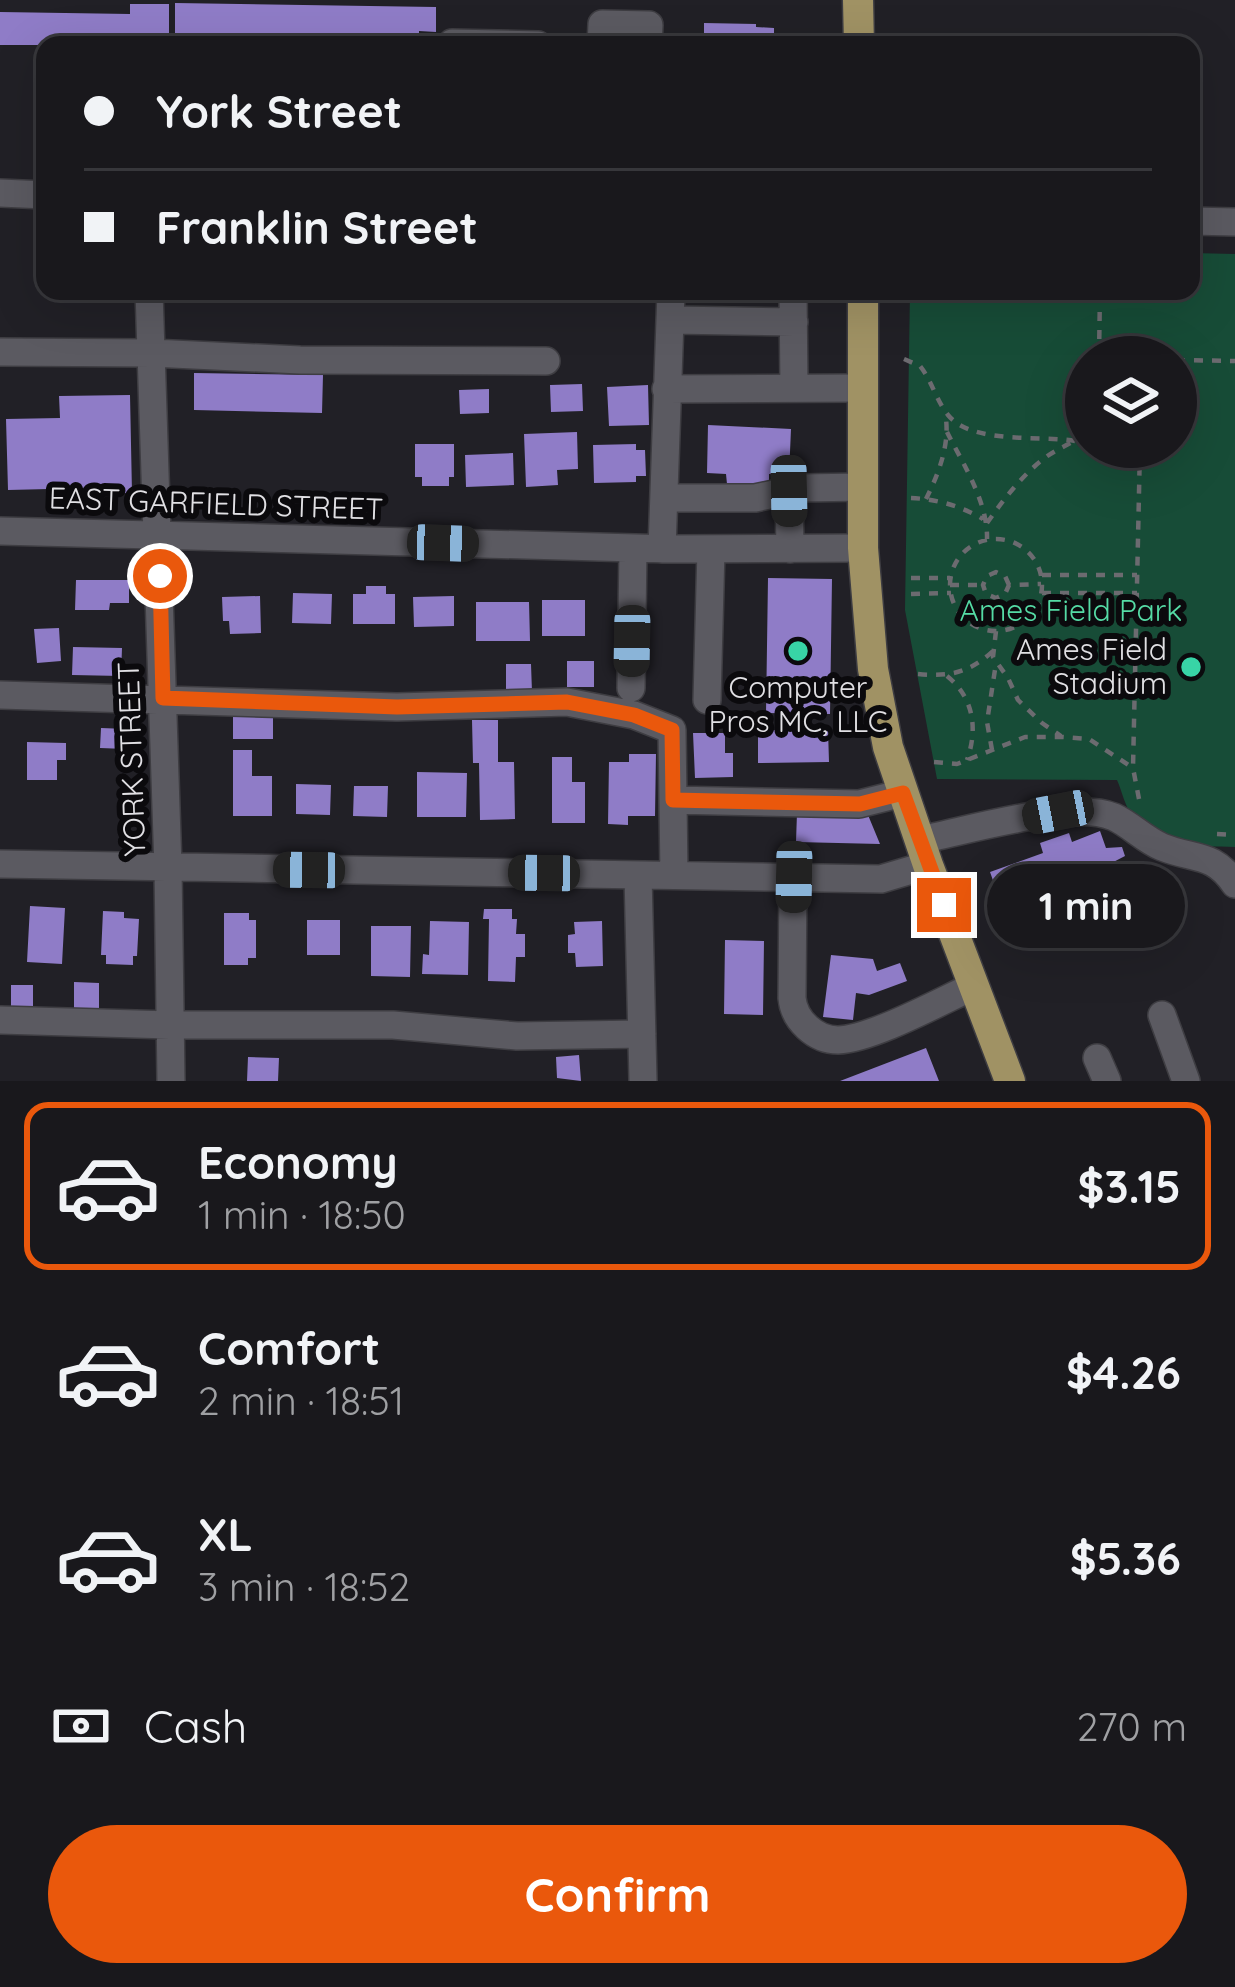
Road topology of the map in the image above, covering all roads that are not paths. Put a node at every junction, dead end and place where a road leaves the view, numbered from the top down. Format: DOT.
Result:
graph roads {
  1 [pos="858,0"];
  2 [pos="602,34"];
  3 [pos="648,36"];
  4 [pos="859,36"];
  5 [pos="0,193"];
  6 [pos="36,195"];
  7 [pos="1200,221"];
  8 [pos="1235,222"];
  9 [pos="149,300"];
  10 [pos="671,300"];
  11 [pos="794,300"];
  12 [pos="863,300"];
  13 [pos="672,320"];
  14 [pos="794,322"];
  15 [pos="0,352"];
  16 [pos="152,353"];
  17 [pos="546,361"];
  18 [pos="794,388"];
  19 [pos="863,388"];
  20 [pos="666,389"];
  21 [pos="863,487"];
  22 [pos="789,491"];
  23 [pos="664,498"];
  24 [pos="0,531"];
  25 [pos="158,535"];
  26 [pos="633,548"];
  27 [pos="863,548"];
  28 [pos="662,549"];
  29 [pos="711,549"];
  30 [pos="790,549"];
  31 [pos="631,688"];
  32 [pos="0,695"];
  33 [pos="163,698"];
  34 [pos="707,700"];
  35 [pos="903,793"];
  36 [pos="673,800"];
  37 [pos="924,853"];
  38 [pos="0,864"];
  39 [pos="168,868"];
  40 [pos="638,875"];
  41 [pos="674,875"];
  42 [pos="794,877"];
  43 [pos="1235,884"];
  44 [pos="974,986"];
  45 [pos="1162,1016"];
  46 [pos="0,1020"];
  47 [pos="170,1025"];
  48 [pos="642,1034"];
  49 [pos="171,1081"];
  50 [pos="643,1081"];
  51 [pos="1010,1081"];
  52 [pos="1186,1081"];
  1 -- 4 [label="main road"];
  2 -- 3 [label="street"];
  5 -- 6 [label="street"];
  7 -- 8 [label="street"];
  9 -- 16 [label="street, YORK STREET"];
  10 -- 13 [label="street"];
  11 -- 14 [label="street"];
  12 -- 19 [label="main road"];
  13 -- 14 [label="street"];
  13 -- 20 [label="street"];
  14 -- 18 [label="street"];
  15 -- 16 [label="street"];
  16 -- 17 [label="street"];
  16 -- 25 [label="street, YORK STREET"];
  18 -- 19 [label="street"];
  18 -- 20 [label="street"];
  19 -- 21 [label="main road"];
  20 -- 23 [label="street"];
  21 -- 22 [label="street"];
  21 -- 27 [label="main road"];
  22 -- 23 [label="street"];
  22 -- 30 [label="street"];
  23 -- 28 [label="street"];
  24 -- 25 [label="street, EAST GARFIELD STREET"];
  25 -- 26 [label="street, EAST GARFIELD STREET"];
  25 -- 33 [label="street, YORK STREET"];
  26 -- 28 [label="street, EAST GARFIELD STREET"];
  26 -- 31 [label="street"];
  27 -- 30 [label="street, EAST GARFIELD STREET"];
  27 -- 35 [label="main road"];
  28 -- 29 [label="street, EAST GARFIELD STREET"];
  29 -- 30 [label="street, EAST GARFIELD STREET"];
  29 -- 34 [label="street"];
  32 -- 33 [label="street"];
  33 -- 36 [label="street"];
  33 -- 39 [label="street, YORK STREET"];
  35 -- 36 [label="street"];
  35 -- 37 [label="main road"];
  36 -- 41 [label="street"];
  37 -- 42 [label="street"];
  37 -- 43 [label="street"];
  37 -- 44 [label="main road"];
  38 -- 39 [label="street"];
  39 -- 40 [label="street"];
  39 -- 47 [label="street, YORK STREET"];
  40 -- 41 [label="street"];
  40 -- 48 [label="street"];
  41 -- 42 [label="street"];
  42 -- 44 [label="street"];
  44 -- 51 [label="main road"];
  45 -- 52 [label="street"];
  46 -- 47 [label="street"];
  47 -- 48 [label="street"];
  47 -- 49 [label="street, YORK STREET"];
  48 -- 50 [label="street"];
}
